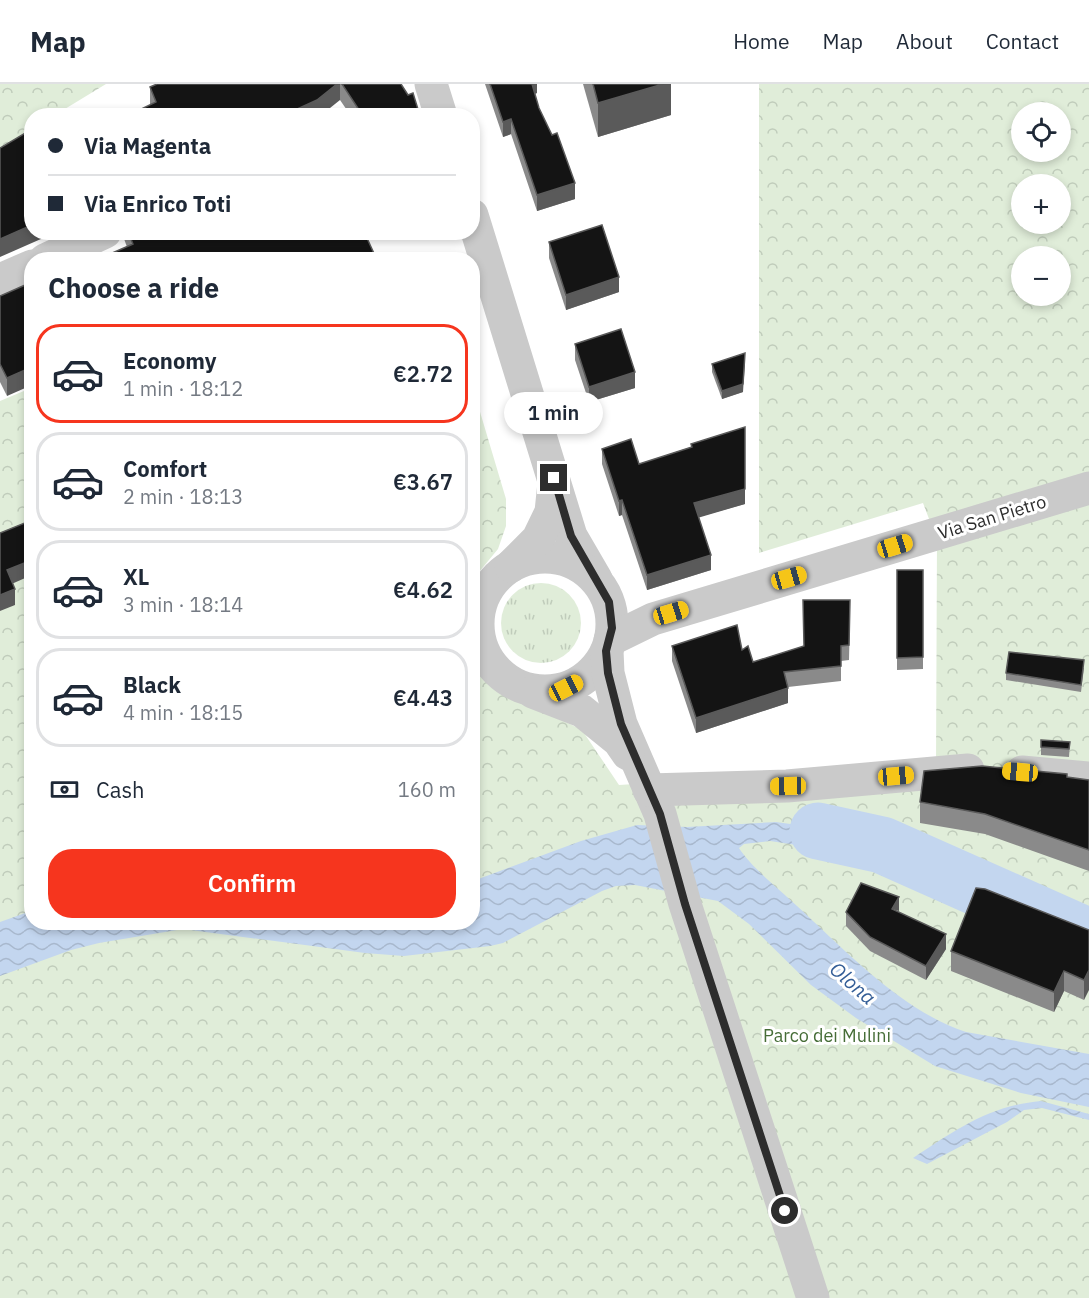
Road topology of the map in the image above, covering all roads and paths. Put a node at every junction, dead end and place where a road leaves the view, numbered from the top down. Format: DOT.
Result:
graph roads {
  1 [pos="431,84"];
  2 [pos="438,108"];
  3 [pos="88,240"];
  4 [pos="480,240"];
  5 [pos="62,252"];
  6 [pos="24,270"];
  7 [pos="0,280"];
  8 [pos="554,478"];
  9 [pos="1089,488"];
  10 [pos="510,567"];
  11 [pos="480,610"];
  12 [pos="608,624"];
  13 [pos="480,645"];
  14 [pos="528,690"];
  15 [pos="1089,778"];
  16 [pos="651,793"];
  17 [pos="813,1298"];
  1 -- 2 [label="street"];
  3 -- 5 [label="street"];
  4 -- 8 [label="street"];
  6 -- 7 [label="street"];
  8 -- 10 [label="street"];
  8 -- 12 [label="street"];
  9 -- 12 [label="street, Via San Pietro"];
  10 -- 11 [label="street"];
  10 -- 12 [label="street"];
  12 -- 14 [label="street"];
  12 -- 16 [label="street"];
  13 -- 14 [label="street"];
  14 -- 16 [label="street"];
  15 -- 16 [label="street"];
  16 -- 17 [label="street"];
}
